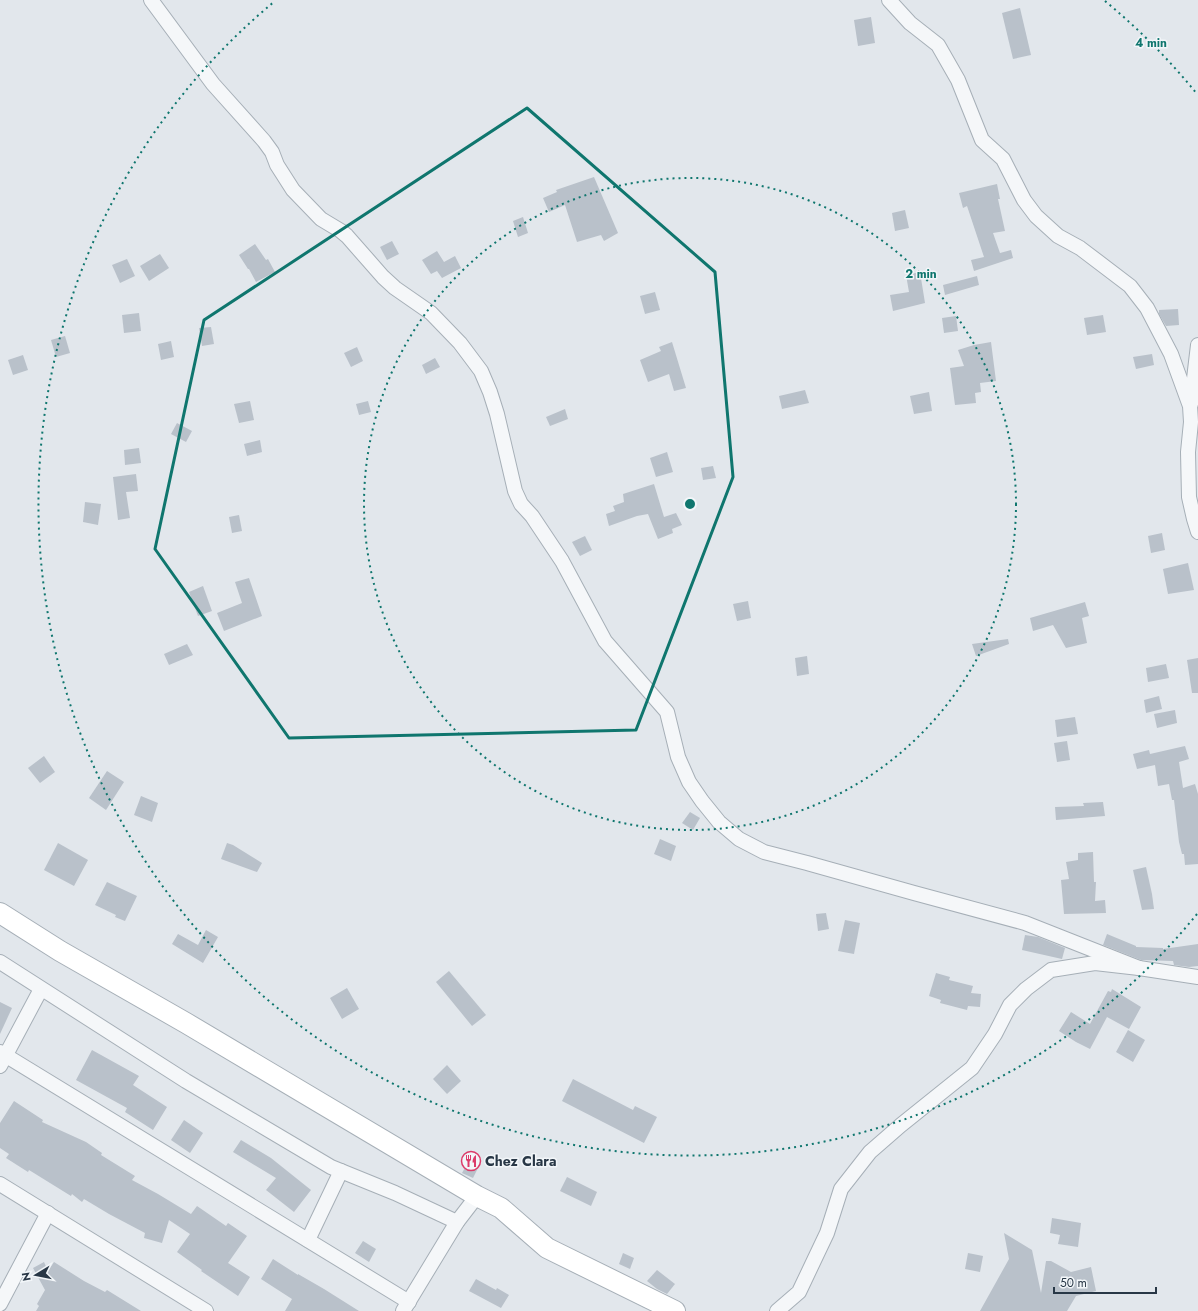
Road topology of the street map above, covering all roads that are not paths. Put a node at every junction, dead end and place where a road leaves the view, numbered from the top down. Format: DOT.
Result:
graph roads {
  1 [pos="151,0"];
  2 [pos="889,0"];
  3 [pos="1198,345"];
  4 [pos="1190,406"];
  5 [pos="1194,428"];
  6 [pos="1198,532"];
  7 [pos="0,913"];
  8 [pos="0,962"];
  9 [pos="1139,968"];
  10 [pos="1198,977"];
  11 [pos="41,989"];
  12 [pos="2,1058"];
  13 [pos="341,1171"];
  14 [pos="0,1184"];
  15 [pos="477,1196"];
  16 [pos="48,1213"];
  17 [pos="457,1222"];
  18 [pos="308,1240"];
  19 [pos="0,1304"];
  20 [pos="406,1306"];
  21 [pos="206,1311"];
  22 [pos="675,1311"];
  23 [pos="777,1311"];
  1 -- 9 [label="street"];
  2 -- 4 [label="street"];
  3 -- 4 [label="street"];
  4 -- 5 [label="street"];
  5 -- 6 [label="street"];
  7 -- 15 [label="main road"];
  8 -- 11 [label="street"];
  9 -- 10 [label="street"];
  9 -- 23 [label="street"];
  11 -- 12 [label="street"];
  11 -- 13 [label="street"];
  12 -- 18 [label="street"];
  13 -- 17 [label="street"];
  13 -- 18 [label="street"];
  14 -- 16 [label="street"];
  15 -- 17 [label="street"];
  15 -- 22 [label="main road"];
  16 -- 19 [label="street"];
  16 -- 21 [label="street"];
  17 -- 20 [label="street"];
  18 -- 20 [label="street"];
}
